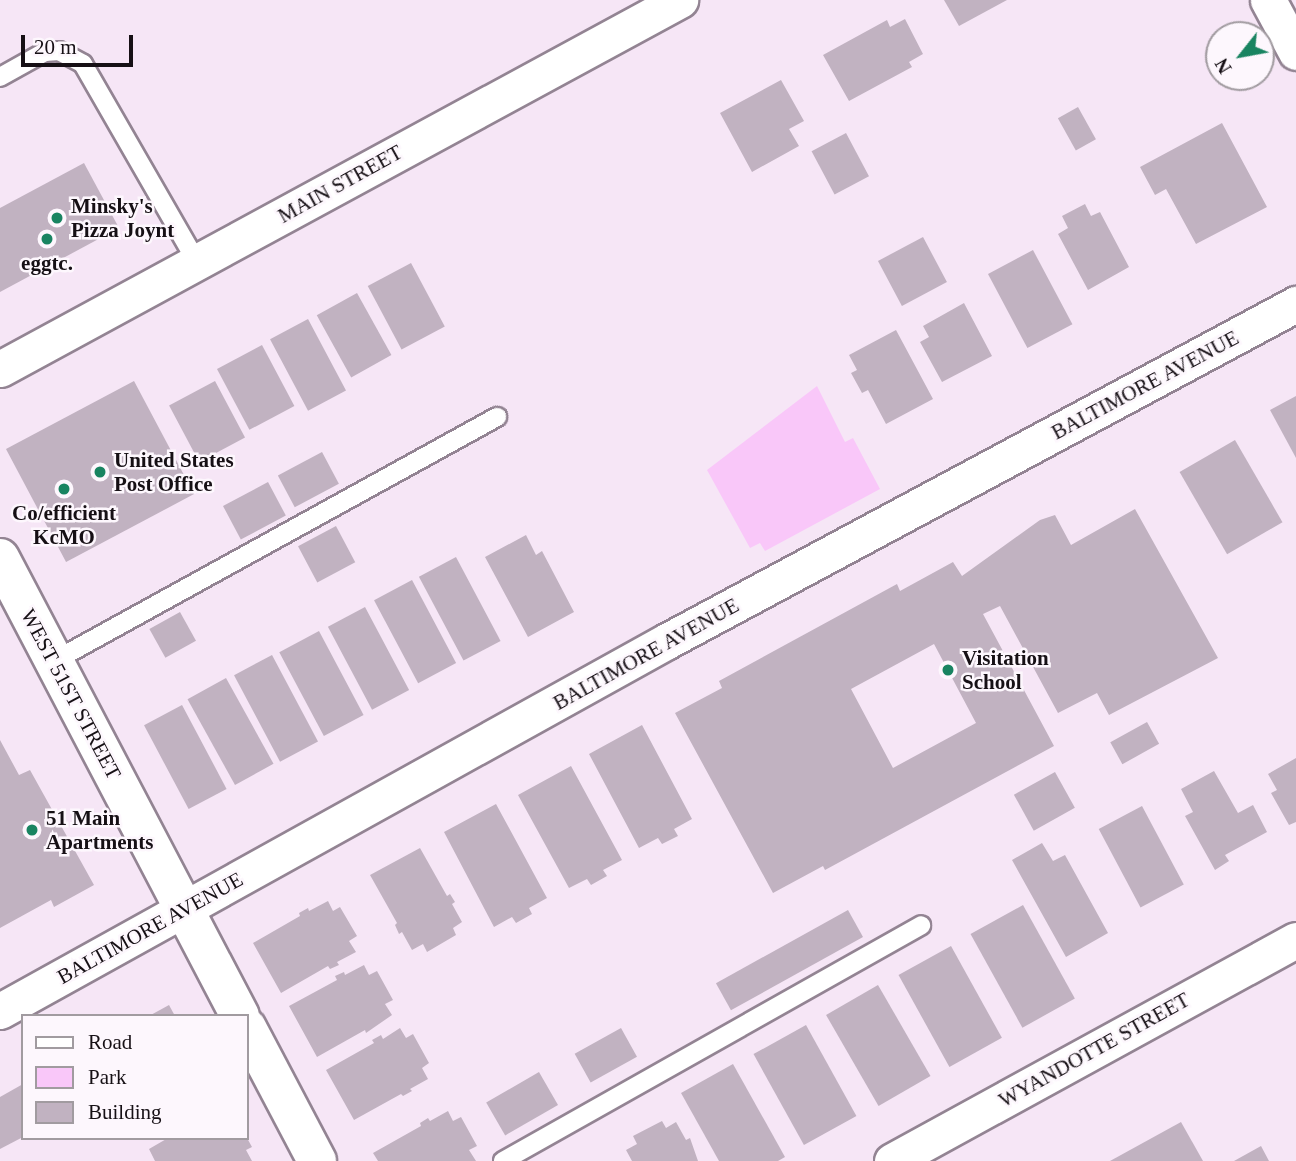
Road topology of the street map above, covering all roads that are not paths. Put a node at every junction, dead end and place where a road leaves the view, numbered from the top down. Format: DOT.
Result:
graph roads {
  1 [pos="1268,0"];
  2 [pos="670,2"];
  3 [pos="1296,52"];
  4 [pos="0,77"];
  5 [pos="197,262"];
  6 [pos="1296,304"];
  7 [pos="0,369"];
  8 [pos="497,417"];
  9 [pos="0,558"];
  10 [pos="54,662"];
  11 [pos="184,908"];
  12 [pos="921,926"];
  13 [pos="1296,940"];
  14 [pos="0,1011"];
  15 [pos="239,1014"];
  16 [pos="248,1030"];
  17 [pos="949,1147"];
  18 [pos="317,1161"];
  19 [pos="503,1161"];
  20 [pos="892,1161"];
  1 -- 3 [label="street"];
  2 -- 5 [label="street, MAIN STREET"];
  4 -- 5 [label="lane"];
  5 -- 7 [label="street, MAIN STREET"];
  6 -- 11 [label="street, BALTIMORE AVENUE"];
  8 -- 10 [label="lane"];
  9 -- 10 [label="street, WEST 51ST STREET"];
  10 -- 11 [label="street, WEST 51ST STREET"];
  11 -- 14 [label="street, BALTIMORE AVENUE"];
  11 -- 15 [label="street, WEST 51ST STREET"];
  12 -- 19 [label="lane"];
  13 -- 17 [label="street, WYANDOTTE STREET"];
  16 -- 18 [label="street"];
  17 -- 20 [label="street, WYANDOTTE STREET"];
}
